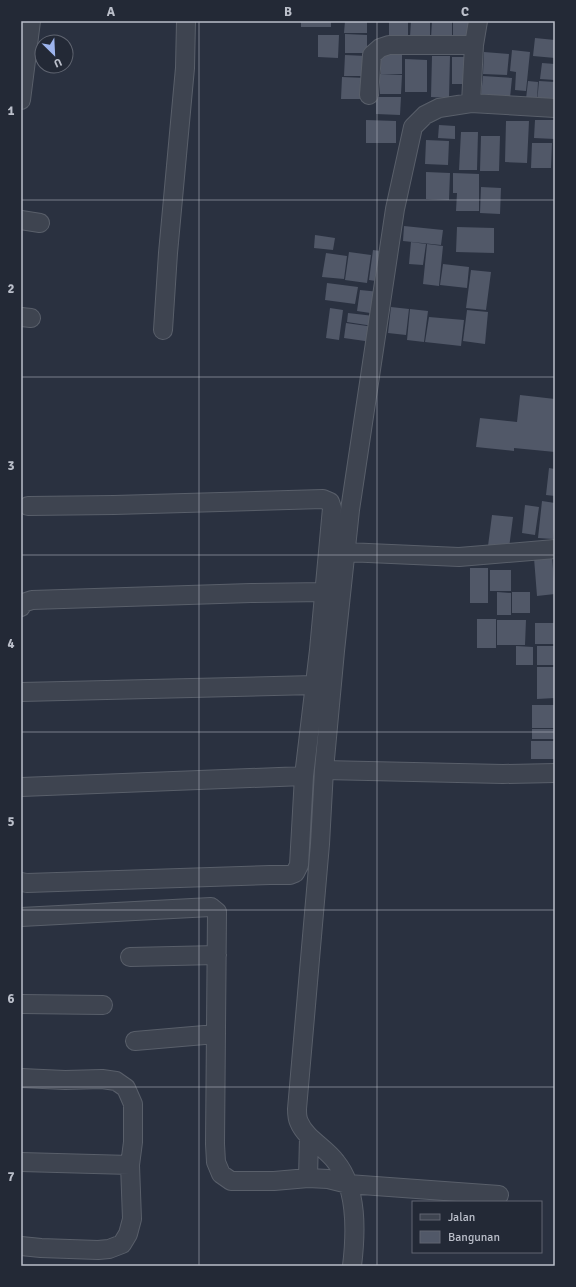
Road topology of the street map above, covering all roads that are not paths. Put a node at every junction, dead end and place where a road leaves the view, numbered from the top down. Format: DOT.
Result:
graph roads {
  1 [pos="31,21"];
  2 [pos="186,21"];
  3 [pos="478,21"];
  4 [pos="474,46"];
  5 [pos="369,94"];
  6 [pos="21,100"];
  7 [pos="471,103"];
  8 [pos="555,108"];
  9 [pos="21,220"];
  10 [pos="40,223"];
  11 [pos="164,330"];
  12 [pos="28,506"];
  13 [pos="555,549"];
  14 [pos="346,552"];
  15 [pos="324,592"];
  16 [pos="21,607"];
  17 [pos="327,651"];
  18 [pos="314,685"];
  19 [pos="21,692"];
  20 [pos="324,770"];
  21 [pos="555,773"];
  22 [pos="304,776"];
  23 [pos="21,787"];
  24 [pos="21,882"];
  25 [pos="21,917"];
  26 [pos="217,955"];
  27 [pos="130,957"];
  28 [pos="21,1004"];
  29 [pos="103,1005"];
  30 [pos="216,1034"];
  31 [pos="135,1041"];
  32 [pos="21,1078"];
  33 [pos="309,1137"];
  34 [pos="21,1162"];
  35 [pos="130,1165"];
  36 [pos="308,1178"];
  37 [pos="348,1184"];
  38 [pos="499,1195"];
  39 [pos="21,1246"];
  40 [pos="352,1266"];
  1 -- 6 [label="street"];
  2 -- 11 [label="street"];
  3 -- 4 [label="street"];
  4 -- 5 [label="street"];
  4 -- 7 [label="street"];
  7 -- 8 [label="street"];
  7 -- 14 [label="street"];
  9 -- 10 [label="street"];
  12 -- 15 [label="street"];
  13 -- 14 [label="street"];
  14 -- 17 [label="street"];
  15 -- 16 [label="street"];
  15 -- 17 [label="street"];
  17 -- 18 [label="street"];
  17 -- 20 [label="street"];
  18 -- 19 [label="street"];
  18 -- 22 [label="street"];
  20 -- 21 [label="street"];
  20 -- 33 [label="street"];
  22 -- 23 [label="street"];
  22 -- 24 [label="street"];
  25 -- 26 [label="street"];
  26 -- 27 [label="street"];
  26 -- 30 [label="street"];
  28 -- 29 [label="street"];
  30 -- 31 [label="street"];
  30 -- 36 [label="street"];
  32 -- 35 [label="street"];
  33 -- 36 [label="street"];
  33 -- 37 [label="street"];
  34 -- 35 [label="street"];
  35 -- 39 [label="street"];
  36 -- 37 [label="street"];
  37 -- 38 [label="street"];
  37 -- 40 [label="street"];
}
